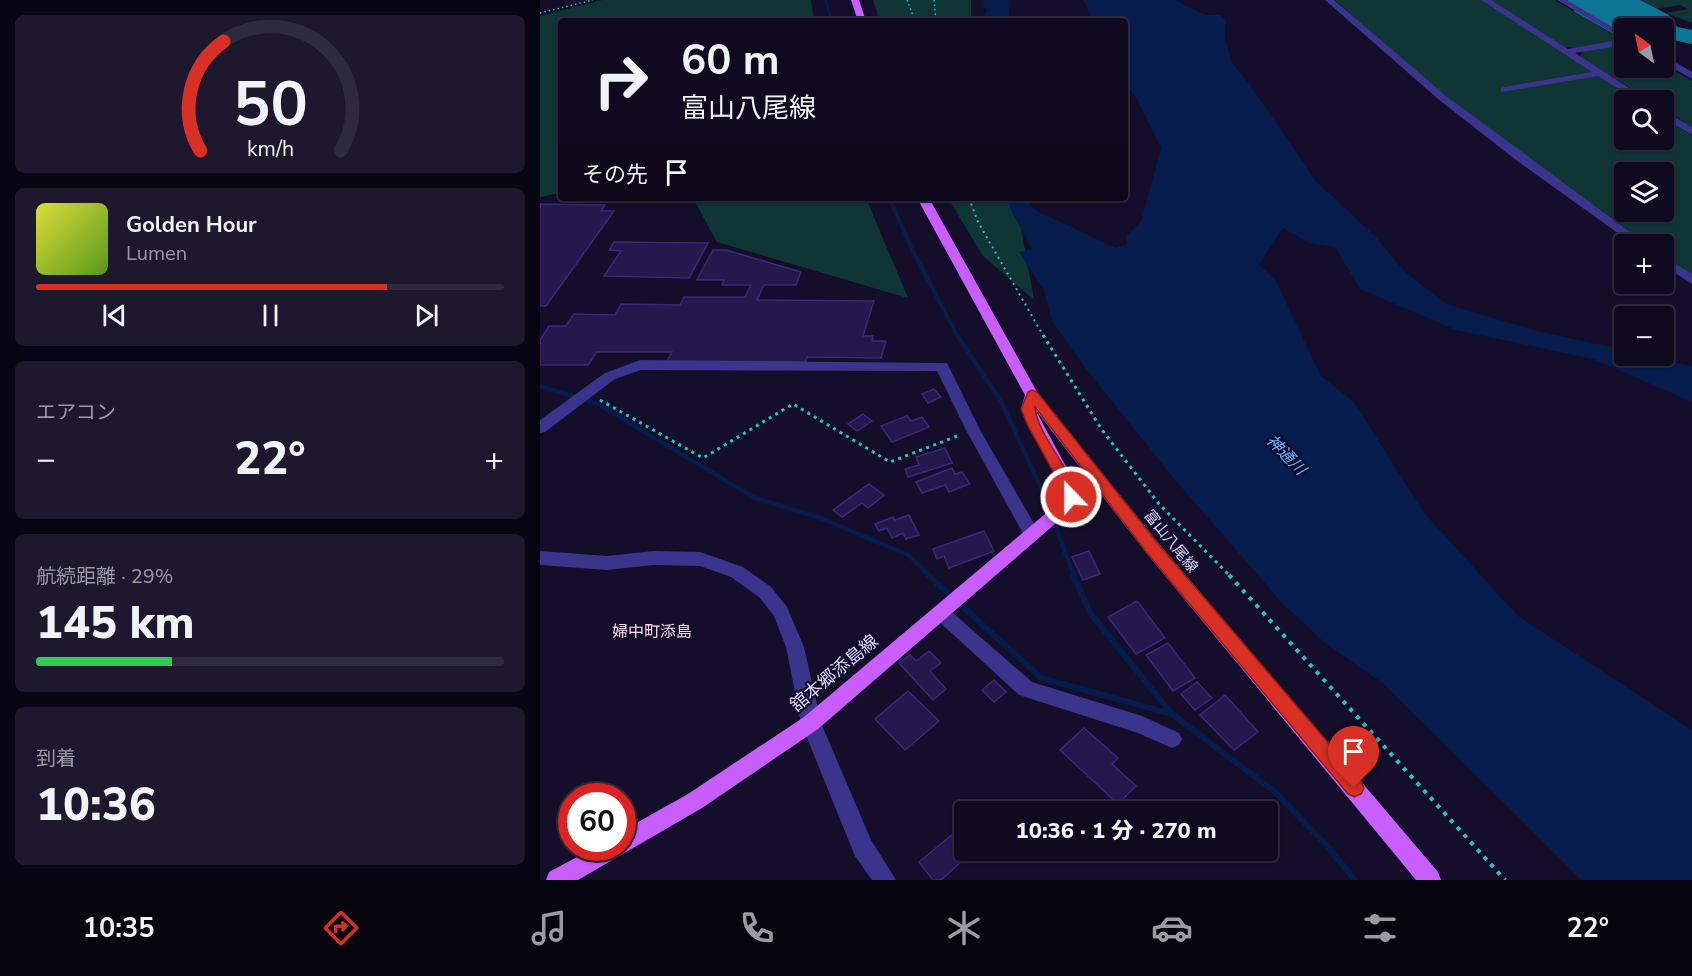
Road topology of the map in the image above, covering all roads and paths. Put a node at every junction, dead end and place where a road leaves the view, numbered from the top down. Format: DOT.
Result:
graph roads {
  1 [pos="593,0"];
  2 [pos="855,0"];
  3 [pos="907,0"];
  4 [pos="934,0"];
  5 [pos="1329,0"];
  6 [pos="1485,0"];
  7 [pos="1561,0"];
  8 [pos="540,14"];
  9 [pos="861,18"];
  10 [pos="914,18"];
  11 [pos="936,18"];
  12 [pos="1614,34"];
  13 [pos="1614,42"];
  14 [pos="1566,52"];
  15 [pos="1674,66"];
  16 [pos="1599,73"];
  17 [pos="1692,76"];
  18 [pos="1504,90"];
  19 [pos="1626,90"];
  20 [pos="1674,120"];
  21 [pos="1692,132"];
  22 [pos="925,201"];
  23 [pos="970,201"];
  24 [pos="1626,234"];
  25 [pos="1674,268"];
  26 [pos="1692,280"];
  27 [pos="588,393"];
  28 [pos="1032,395"];
  29 [pos="540,428"];
  30 [pos="973,430"];
  31 [pos="1046,522"];
  32 [pos="540,558"];
  33 [pos="940,612"];
  34 [pos="811,723"];
  35 [pos="1172,739"];
  36 [pos="636,835"];
  37 [pos="591,861"];
  38 [pos="557,880"];
  39 [pos="885,880"];
  40 [pos="1430,880"];
  41 [pos="1505,880"];
  1 -- 8 [label="path"];
  2 -- 9 [label="main road"];
  3 -- 10 [label="path"];
  4 -- 11 [label="path"];
  5 -- 24 [label="street"];
  6 -- 14 [label="street"];
  7 -- 12 [label="street"];
  13 -- 14 [label="street"];
  14 -- 16 [label="street"];
  15 -- 17 [label="street"];
  16 -- 18 [label="street"];
  16 -- 19 [label="street"];
  20 -- 21 [label="street"];
  22 -- 28 [label="main road, 富山八尾線"];
  23 -- 41 [label="path"];
  25 -- 26 [label="street"];
  27 -- 29 [label="street"];
  27 -- 30 [label="street"];
  27 -- 30 [label="path"];
  28 -- 31 [label="main road"];
  28 -- 40 [label="main road, 富山八尾線"];
  30 -- 31 [label="street"];
  31 -- 33 [label="main road, 舘本郷添島線"];
  32 -- 34 [label="street"];
  33 -- 34 [label="main road, 舘本郷添島線"];
  33 -- 35 [label="street"];
  34 -- 36 [label="main road, 舘本郷添島線"];
  34 -- 39 [label="street"];
  37 -- 38 [label="main road"];
}
